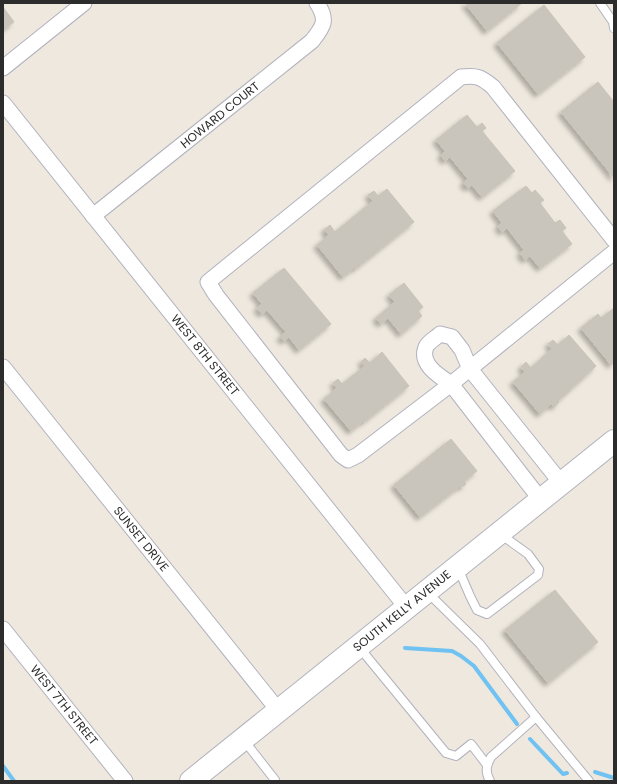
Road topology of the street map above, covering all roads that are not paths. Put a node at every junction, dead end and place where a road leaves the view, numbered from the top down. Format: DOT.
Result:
graph roads {
  1 [pos="84,3"];
  2 [pos="317,3"];
  3 [pos="600,3"];
  4 [pos="614,28"];
  5 [pos="3,68"];
  6 [pos="3,103"];
  7 [pos="93,216"];
  8 [pos="614,240"];
  9 [pos="614,252"];
  10 [pos="3,367"];
  11 [pos="470,369"];
  12 [pos="451,384"];
  13 [pos="614,441"];
  14 [pos="562,484"];
  15 [pos="541,500"];
  16 [pos="500,533"];
  17 [pos="458,567"];
  18 [pos="426,592"];
  19 [pos="406,608"];
  20 [pos="3,628"];
  21 [pos="358,646"];
  22 [pos="278,710"];
  23 [pos="536,717"];
  24 [pos="243,739"];
  25 [pos="487,765"];
  26 [pos="125,781"];
  27 [pos="191,781"];
  28 [pos="274,781"];
  29 [pos="490,781"];
  30 [pos="589,781"];
  1 -- 5 [label="street"];
  2 -- 7 [label="street, HOWARD COURT"];
  3 -- 4 [label="lane"];
  6 -- 7 [label="street, WEST 8TH STREET"];
  7 -- 19 [label="street, WEST 8TH STREET"];
  8 -- 12 [label="street"];
  9 -- 11 [label="street"];
  10 -- 22 [label="street, SUNSET DRIVE"];
  11 -- 12 [label="street"];
  11 -- 12 [label="street"];
  11 -- 14 [label="street"];
  12 -- 15 [label="street"];
  13 -- 14 [label="main road, SOUTH KELLY AVENUE"];
  14 -- 15 [label="main road, SOUTH KELLY AVENUE"];
  15 -- 16 [label="main road, SOUTH KELLY AVENUE"];
  16 -- 17 [label="main road, SOUTH KELLY AVENUE"];
  16 -- 17 [label="lane"];
  17 -- 18 [label="main road, SOUTH KELLY AVENUE"];
  18 -- 19 [label="main road, SOUTH KELLY AVENUE"];
  18 -- 23 [label="lane"];
  19 -- 21 [label="main road, SOUTH KELLY AVENUE"];
  20 -- 26 [label="street, WEST 7TH STREET"];
  21 -- 22 [label="main road, SOUTH KELLY AVENUE"];
  21 -- 25 [label="lane"];
  22 -- 24 [label="main road, SOUTH KELLY AVENUE"];
  23 -- 25 [label="lane"];
  23 -- 30 [label="lane"];
  24 -- 27 [label="main road, SOUTH KELLY AVENUE"];
  24 -- 28 [label="lane"];
  25 -- 29 [label="lane"];
}
